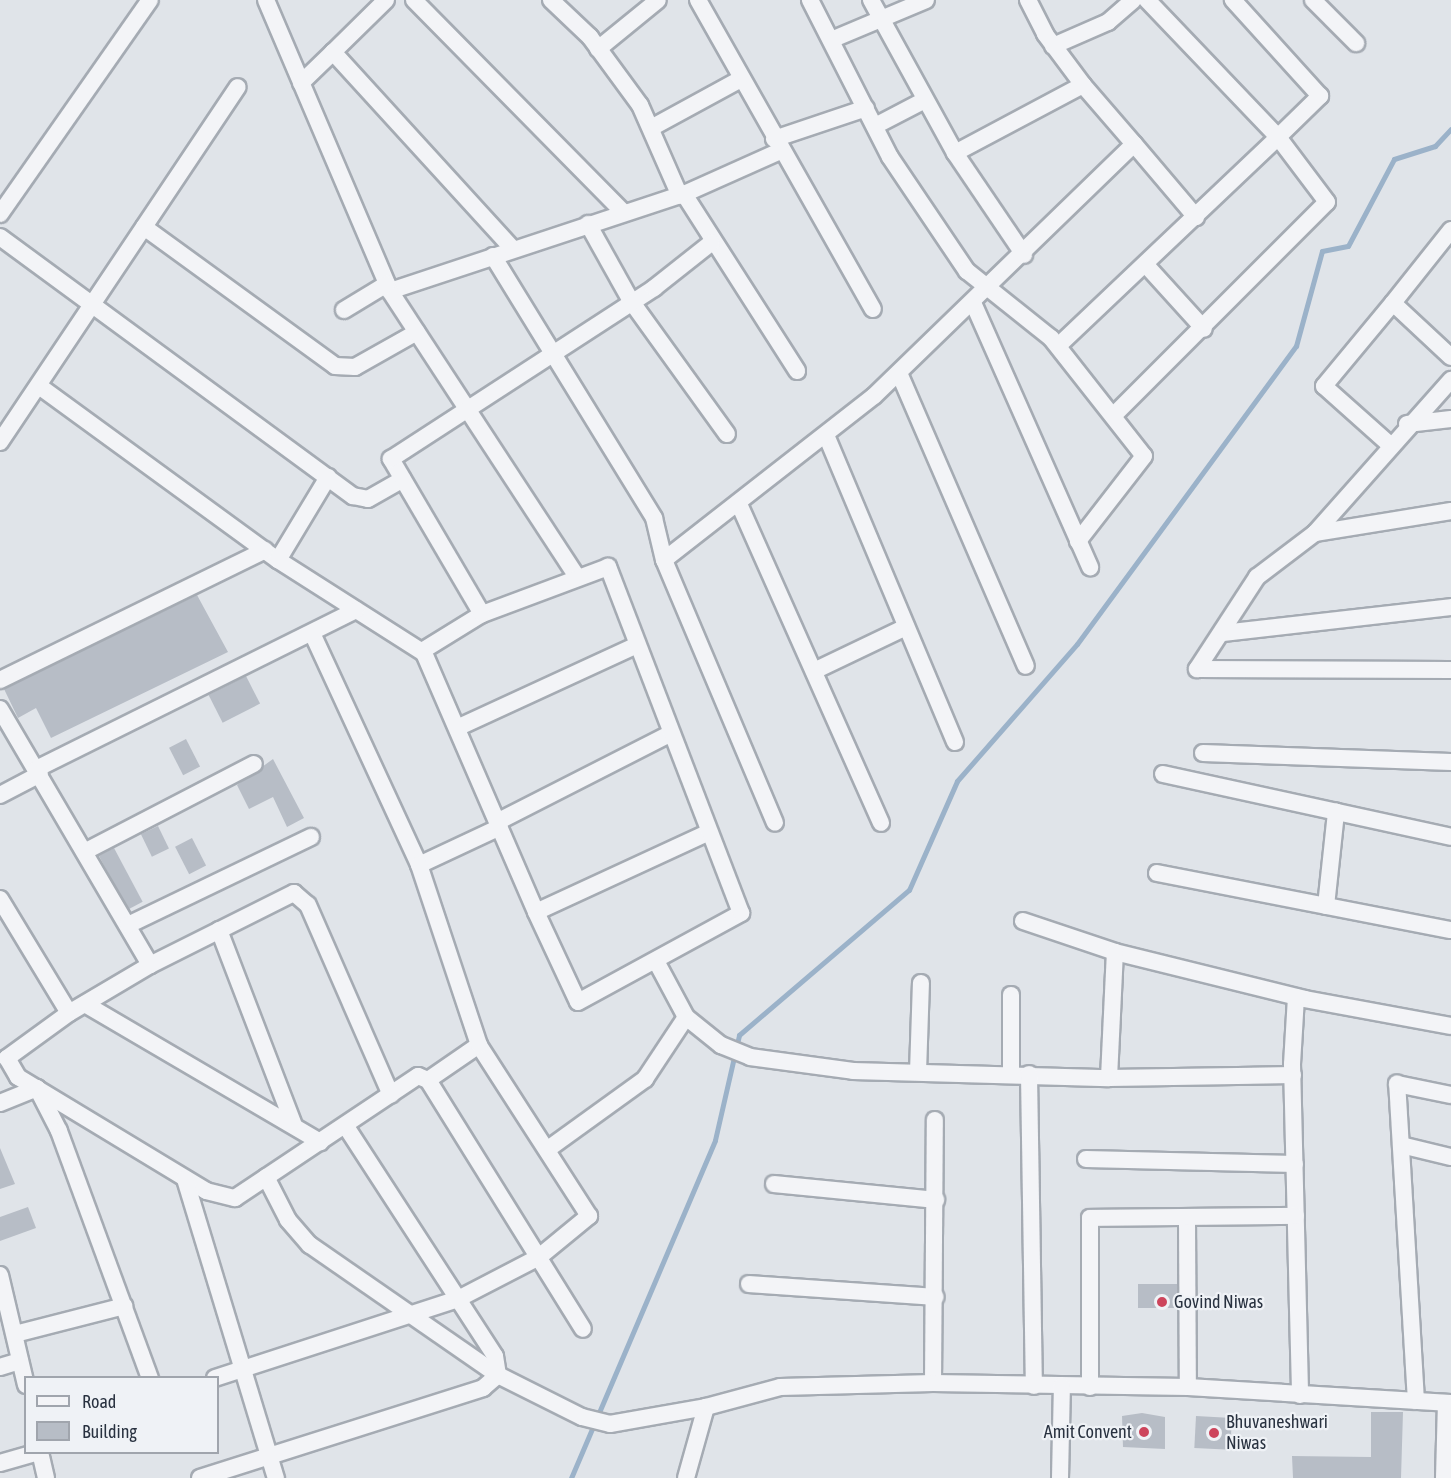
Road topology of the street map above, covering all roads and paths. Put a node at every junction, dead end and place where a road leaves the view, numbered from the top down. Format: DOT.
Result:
graph roads {
  1 [pos="150,0"];
  2 [pos="266,0"];
  3 [pos="386,0"];
  4 [pos="414,0"];
  5 [pos="551,0"];
  6 [pos="658,0"];
  7 [pos="698,0"];
  8 [pos="810,0"];
  9 [pos="871,0"];
  10 [pos="926,0"];
  11 [pos="1028,0"];
  12 [pos="1133,0"];
  13 [pos="1147,0"];
  14 [pos="1233,0"];
  15 [pos="1321,4"];
  16 [pos="880,19"];
  17 [pos="831,40"];
  18 [pos="1356,43"];
  19 [pos="1053,46"];
  20 [pos="598,49"];
  21 [pos="333,52"];
  22 [pos="739,80"];
  23 [pos="301,83"];
  24 [pos="1083,86"];
  25 [pos="238,87"];
  26 [pos="925,100"];
  27 [pos="866,108"];
  28 [pos="875,126"];
  29 [pos="651,128"];
  30 [pos="1278,137"];
  31 [pos="1134,144"];
  32 [pos="777,145"];
  33 [pos="955,153"];
  34 [pos="682,195"];
  35 [pos="624,212"];
  36 [pos="0,214"];
  37 [pos="1196,217"];
  38 [pos="588,224"];
  39 [pos="144,228"];
  40 [pos="1451,230"];
  41 [pos="0,237"];
  42 [pos="711,243"];
  43 [pos="513,249"];
  44 [pos="1024,255"];
  45 [pos="493,256"];
  46 [pos="1146,265"];
  47 [pos="388,288"];
  48 [pos="990,289"];
  49 [pos="631,302"];
  50 [pos="1393,303"];
  51 [pos="974,305"];
  52 [pos="92,307"];
  53 [pos="873,309"];
  54 [pos="345,310"];
  55 [pos="1204,329"];
  56 [pos="417,333"];
  57 [pos="1058,346"];
  58 [pos="549,353"];
  59 [pos="1451,357"];
  60 [pos="797,371"];
  61 [pos="899,373"];
  62 [pos="1451,380"];
  63 [pos="39,386"];
  64 [pos="466,408"];
  65 [pos="1114,415"];
  66 [pos="1451,419"];
  67 [pos="1407,424"];
  68 [pos="728,434"];
  69 [pos="826,435"];
  70 [pos="0,442"];
  71 [pos="1389,444"];
  72 [pos="328,477"];
  73 [pos="403,479"];
  74 [pos="739,504"];
  75 [pos="1451,511"];
  76 [pos="1315,533"];
  77 [pos="1078,541"];
  78 [pos="272,555"];
  79 [pos="664,560"];
  80 [pos="1090,567"];
  81 [pos="577,577"];
  82 [pos="1451,607"];
  83 [pos="356,609"];
  84 [pos="482,614"];
  85 [pos="906,627"];
  86 [pos="312,633"];
  87 [pos="1223,633"];
  88 [pos="636,645"];
  89 [pos="422,651"];
  90 [pos="1026,666"];
  91 [pos="1451,670"];
  92 [pos="814,671"];
  93 [pos="0,680"];
  94 [pos="0,709"];
  95 [pos="459,727"];
  96 [pos="670,734"];
  97 [pos="955,742"];
  98 [pos="1203,753"];
  99 [pos="1451,762"];
  100 [pos="254,764"];
  101 [pos="38,772"];
  102 [pos="1163,774"];
  103 [pos="0,795"];
  104 [pos="1336,813"];
  105 [pos="775,823"];
  106 [pos="881,823"];
  107 [pos="499,824"];
  108 [pos="707,832"];
  109 [pos="312,837"];
  110 [pos="1451,837"];
  111 [pos="86,851"];
  112 [pos="419,865"];
  113 [pos="1157,873"];
  114 [pos="0,899"];
  115 [pos="1326,906"];
  116 [pos="536,912"];
  117 [pos="1023,921"];
  118 [pos="128,925"];
  119 [pos="219,930"];
  120 [pos="1451,930"];
  121 [pos="1115,952"];
  122 [pos="656,962"];
  123 [pos="150,965"];
  124 [pos="921,984"];
  125 [pos="1011,995"];
  126 [pos="1296,997"];
  127 [pos="85,1004"];
  128 [pos="69,1014"];
  129 [pos="687,1017"];
  130 [pos="1451,1026"];
  131 [pos="479,1045"];
  132 [pos="4,1053"];
  133 [pos="918,1072"];
  134 [pos="1011,1073"];
  135 [pos="1029,1074"];
  136 [pos="1293,1075"];
  137 [pos="1109,1078"];
  138 [pos="428,1080"];
  139 [pos="37,1088"];
  140 [pos="391,1095"];
  141 [pos="1451,1095"];
  142 [pos="0,1103"];
  143 [pos="935,1120"];
  144 [pos="294,1125"];
  145 [pos="345,1125"];
  146 [pos="320,1142"];
  147 [pos="1401,1145"];
  148 [pos="548,1149"];
  149 [pos="1451,1157"];
  150 [pos="1086,1159"];
  151 [pos="1295,1164"];
  152 [pos="266,1177"];
  153 [pos="185,1179"];
  154 [pos="774,1184"];
  155 [pos="936,1200"];
  156 [pos="1296,1216"];
  157 [pos="1187,1221"];
  158 [pos="539,1257"];
  159 [pos="0,1275"];
  160 [pos="749,1284"];
  161 [pos="936,1297"];
  162 [pos="458,1299"];
  163 [pos="124,1306"];
  164 [pos="412,1314"];
  165 [pos="583,1329"];
  166 [pos="15,1334"];
  167 [pos="20,1361"];
  168 [pos="0,1366"];
  169 [pos="244,1368"];
  170 [pos="498,1375"];
  171 [pos="150,1376"];
  172 [pos="218,1376"];
  173 [pos="24,1377"];
  174 [pos="933,1383"];
  175 [pos="1034,1386"];
  176 [pos="1062,1386"];
  177 [pos="1090,1387"];
  178 [pos="1188,1387"];
  179 [pos="1300,1395"];
  180 [pos="1416,1401"];
  181 [pos="1449,1403"];
  182 [pos="706,1407"];
  183 [pos="32,1454"];
  184 [pos="40,1454"];
  185 [pos="269,1456"];
  186 [pos="0,1463"];
  187 [pos="46,1478"];
  188 [pos="200,1478"];
  189 [pos="276,1478"];
  190 [pos="686,1478"];
  191 [pos="1060,1478"];
  192 [pos="1444,1478"];
  1 -- 36 [label="street"];
  2 -- 23 [label="street"];
  3 -- 21 [label="street"];
  4 -- 35 [label="street"];
  5 -- 20 [label="street"];
  6 -- 20 [label="street"];
  7 -- 22 [label="street"];
  8 -- 17 [label="street"];
  9 -- 16 [label="street"];
  10 -- 16 [label="street"];
  11 -- 19 [label="street"];
  12 -- 19 [label="street"];
  13 -- 30 [label="street"];
  14 -- 30 [label="street"];
  15 -- 18 [label="street"];
  16 -- 17 [label="street"];
  16 -- 26 [label="street"];
  17 -- 27 [label="street"];
  19 -- 24 [label="street"];
  20 -- 29 [label="street"];
  21 -- 23 [label="street"];
  21 -- 43 [label="street"];
  22 -- 29 [label="street"];
  22 -- 32 [label="street"];
  23 -- 47 [label="street"];
  24 -- 31 [label="street"];
  24 -- 33 [label="street"];
  25 -- 39 [label="street"];
  26 -- 28 [label="street"];
  26 -- 33 [label="street"];
  27 -- 28 [label="street"];
  27 -- 32 [label="street"];
  28 -- 48 [label="street"];
  29 -- 34 [label="street"];
  30 -- 37 [label="street"];
  30 -- 55 [label="street"];
  31 -- 37 [label="street"];
  31 -- 44 [label="street"];
  32 -- 34 [label="street"];
  32 -- 53 [label="street"];
  33 -- 44 [label="street"];
  34 -- 35 [label="street"];
  34 -- 42 [label="street"];
  35 -- 38 [label="street"];
  37 -- 46 [label="street"];
  38 -- 43 [label="street"];
  38 -- 49 [label="street"];
  39 -- 52 [label="street"];
  39 -- 56 [label="street"];
  40 -- 50 [label="street"];
  41 -- 52 [label="street"];
  42 -- 49 [label="street"];
  42 -- 60 [label="street"];
  43 -- 45 [label="street"];
  44 -- 48 [label="street"];
  45 -- 47 [label="street"];
  45 -- 58 [label="street"];
  46 -- 55 [label="street"];
  46 -- 57 [label="street"];
  47 -- 54 [label="street"];
  47 -- 56 [label="street"];
  48 -- 51 [label="street"];
  48 -- 57 [label="street"];
  49 -- 58 [label="street"];
  49 -- 68 [label="street"];
  50 -- 59 [label="street"];
  50 -- 71 [label="street"];
  51 -- 61 [label="street"];
  51 -- 77 [label="street"];
  52 -- 63 [label="street"];
  52 -- 72 [label="street"];
  55 -- 65 [label="street"];
  56 -- 64 [label="street"];
  57 -- 65 [label="street"];
  58 -- 64 [label="street"];
  58 -- 79 [label="street"];
  61 -- 69 [label="street"];
  61 -- 90 [label="street"];
  62 -- 67 [label="street"];
  63 -- 70 [label="street"];
  63 -- 78 [label="street"];
  64 -- 73 [label="street"];
  64 -- 81 [label="street"];
  65 -- 77 [label="street"];
  66 -- 67 [label="street"];
  67 -- 71 [label="street"];
  69 -- 74 [label="street"];
  69 -- 85 [label="street"];
  71 -- 76 [label="street"];
  72 -- 73 [label="street"];
  72 -- 78 [label="street"];
  73 -- 84 [label="street"];
  74 -- 79 [label="street"];
  74 -- 92 [label="street"];
  75 -- 76 [label="street"];
  76 -- 87 [label="street"];
  77 -- 80 [label="street"];
  78 -- 83 [label="street"];
  78 -- 93 [label="street"];
  79 -- 105 [label="street"];
  81 -- 84 [label="street"];
  81 -- 88 [label="street"];
  82 -- 87 [label="street"];
  83 -- 86 [label="street"];
  83 -- 89 [label="street"];
  84 -- 89 [label="street"];
  85 -- 92 [label="street"];
  85 -- 97 [label="street"];
  86 -- 101 [label="street"];
  86 -- 112 [label="street"];
  87 -- 91 [label="street"];
  88 -- 95 [label="street"];
  88 -- 96 [label="street"];
  89 -- 95 [label="street"];
  92 -- 106 [label="street"];
  94 -- 101 [label="street"];
  95 -- 107 [label="street"];
  96 -- 107 [label="street"];
  96 -- 108 [label="street"];
  98 -- 99 [label="street"];
  100 -- 111 [label="street"];
  101 -- 103 [label="street"];
  101 -- 111 [label="street"];
  102 -- 104 [label="street"];
  104 -- 110 [label="street"];
  104 -- 115 [label="street"];
  107 -- 112 [label="street"];
  107 -- 116 [label="street"];
  108 -- 116 [label="street"];
  108 -- 122 [label="street"];
  109 -- 118 [label="street"];
  111 -- 118 [label="street"];
  112 -- 131 [label="street"];
  113 -- 115 [label="street"];
  114 -- 128 [label="street"];
  115 -- 120 [label="street"];
  116 -- 122 [label="street"];
  117 -- 121 [label="street"];
  118 -- 123 [label="street"];
  119 -- 123 [label="street"];
  119 -- 140 [label="street"];
  119 -- 144 [label="street"];
  121 -- 126 [label="street"];
  121 -- 137 [label="street"];
  122 -- 129 [label="street"];
  123 -- 127 [label="street"];
  124 -- 133 [label="street"];
  125 -- 134 [label="street"];
  126 -- 130 [label="street"];
  126 -- 136 [label="street"];
  127 -- 128 [label="street"];
  127 -- 144 [label="street"];
  128 -- 132 [label="street"];
  129 -- 133 [label="street"];
  129 -- 148 [label="street"];
  131 -- 138 [label="street"];
  131 -- 148 [label="street"];
  132 -- 139 [label="street"];
  133 -- 134 [label="street"];
  134 -- 135 [label="street"];
  135 -- 137 [label="street"];
  135 -- 175 [label="street"];
  136 -- 137 [label="street"];
  136 -- 151 [label="street"];
  138 -- 140 [label="street"];
  138 -- 158 [label="street"];
  139 -- 142 [label="street"];
  139 -- 153 [label="street"];
  139 -- 163 [label="street"];
  140 -- 145 [label="street"];
  141 -- 147 [label="street"];
  143 -- 155 [label="street"];
  144 -- 146 [label="street"];
  145 -- 146 [label="street"];
  145 -- 162 [label="street"];
  146 -- 152 [label="street"];
  147 -- 149 [label="street"];
  147 -- 180 [label="street"];
  148 -- 158 [label="street"];
  150 -- 151 [label="street"];
  151 -- 156 [label="street"];
  152 -- 153 [label="street"];
  152 -- 164 [label="street"];
  153 -- 169 [label="street"];
  154 -- 155 [label="street"];
  155 -- 161 [label="street"];
  156 -- 157 [label="street"];
  156 -- 179 [label="street"];
  157 -- 177 [label="street"];
  157 -- 178 [label="street"];
  158 -- 162 [label="street"];
  158 -- 165 [label="street"];
  159 -- 166 [label="street"];
  160 -- 161 [label="street"];
  161 -- 174 [label="street"];
  162 -- 164 [label="street"];
  162 -- 170 [label="street"];
  163 -- 166 [label="street"];
  163 -- 171 [label="street"];
  164 -- 169 [label="street"];
  164 -- 170 [label="street"];
  166 -- 167 [label="street"];
  167 -- 168 [label="street"];
  167 -- 173 [label="street"];
  169 -- 172 [label="street"];
  169 -- 185 [label="street"];
  170 -- 182 [label="street"];
  170 -- 185 [label="street"];
  174 -- 175 [label="street"];
  174 -- 182 [label="street"];
  175 -- 176 [label="street"];
  176 -- 177 [label="street"];
  176 -- 191 [label="street"];
  177 -- 178 [label="street"];
  178 -- 179 [label="street"];
  179 -- 180 [label="street"];
  180 -- 181 [label="street"];
  181 -- 192 [label="street"];
  182 -- 190 [label="street"];
  183 -- 186 [label="street"];
  184 -- 187 [label="street"];
  185 -- 188 [label="street"];
  185 -- 189 [label="street"];
}
